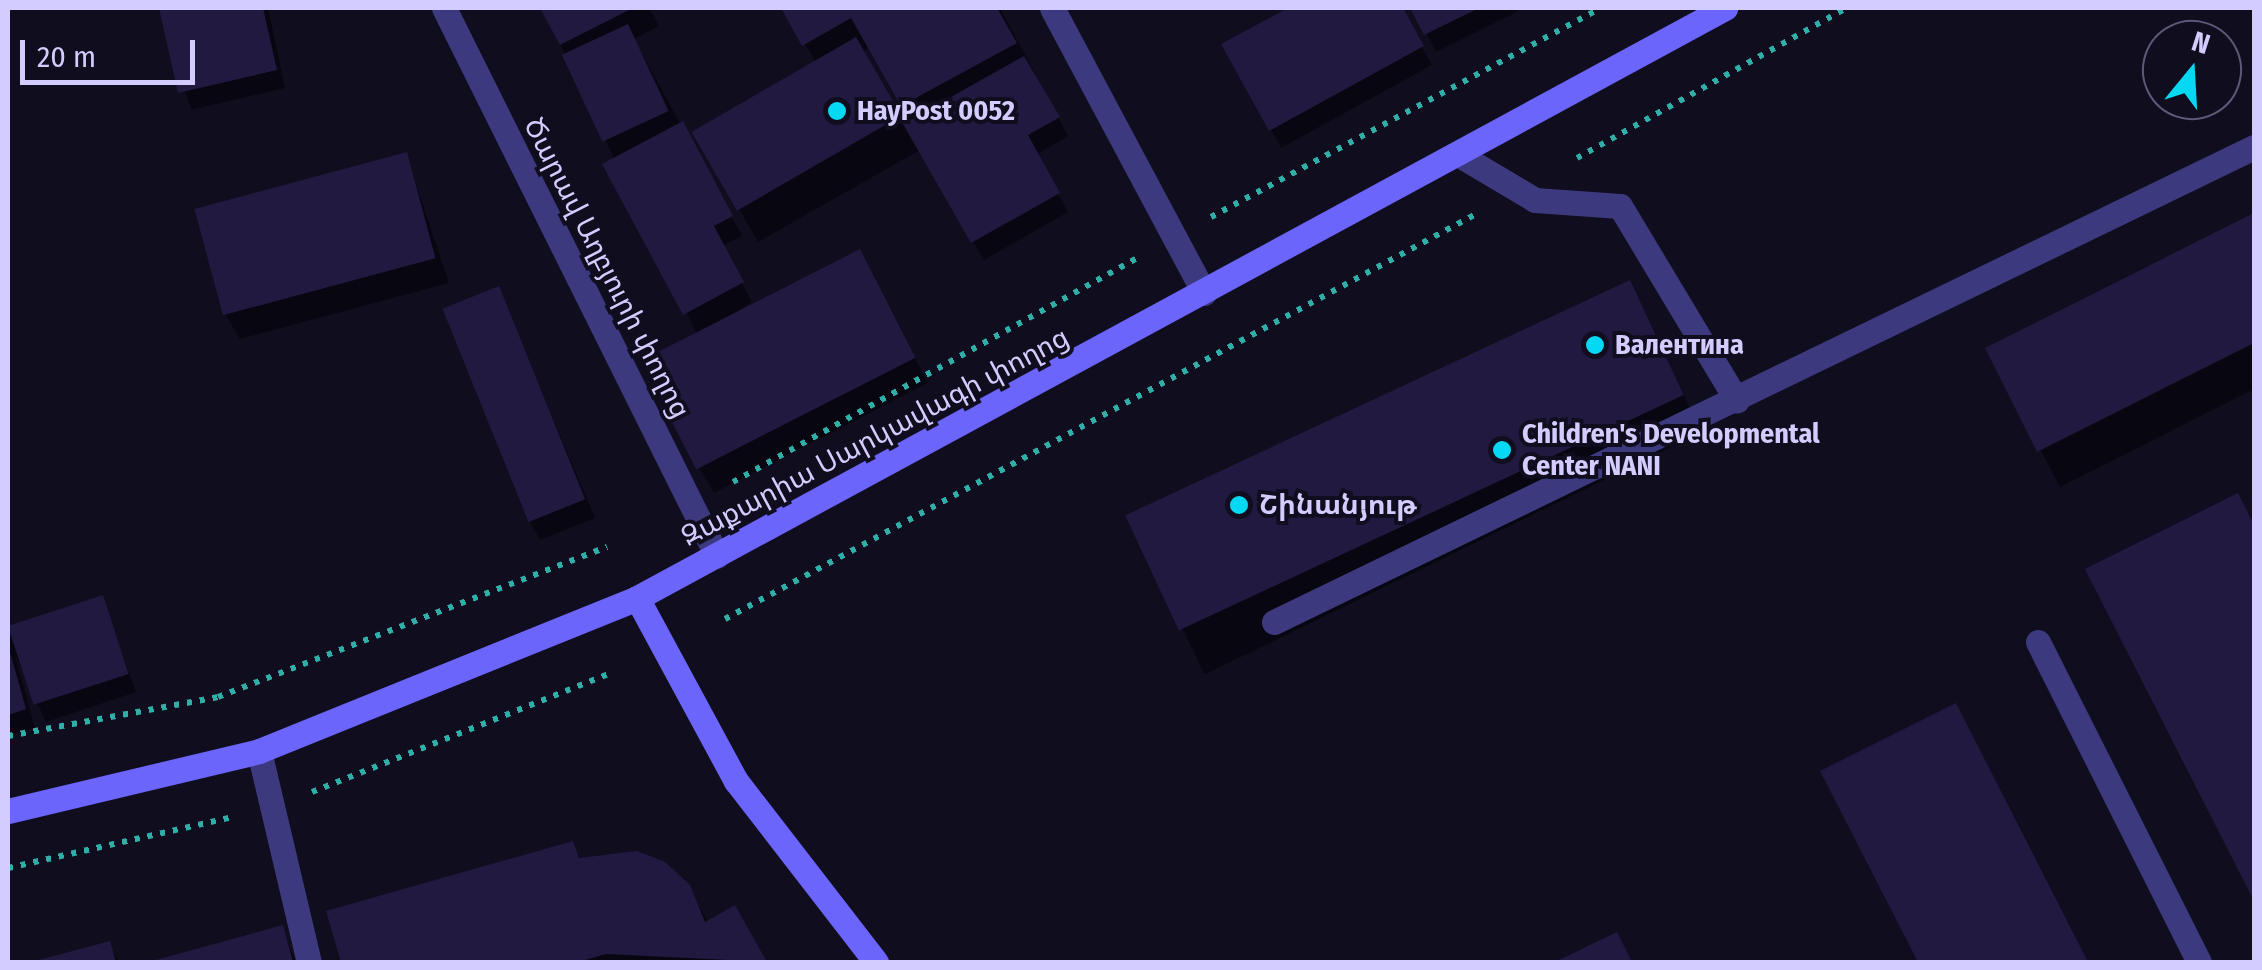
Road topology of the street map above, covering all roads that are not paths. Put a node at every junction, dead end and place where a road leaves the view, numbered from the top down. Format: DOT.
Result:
graph roads {
  1 [pos="444,8"];
  2 [pos="1052,8"];
  3 [pos="1725,8"];
  4 [pos="2254,147"];
  5 [pos="1461,156"];
  6 [pos="1204,293"];
  7 [pos="1737,400"];
  8 [pos="717,556"];
  9 [pos="637,598"];
  10 [pos="1274,622"];
  11 [pos="2038,642"];
  12 [pos="259,751"];
  13 [pos="8,811"];
  14 [pos="310,962"];
  15 [pos="876,962"];
  16 [pos="2199,962"];
  1 -- 8 [label="street, Ծարավ Աղբյուրի փողոց"];
  2 -- 6 [label="street"];
  3 -- 5 [label="main road, Զաքարիա Սարկավագի փողոց"];
  4 -- 7 [label="street"];
  5 -- 6 [label="main road, Զաքարիա Սարկավագի փողոց"];
  5 -- 7 [label="street"];
  6 -- 8 [label="main road, Զաքարիա Սարկավագի փողոց"];
  7 -- 10 [label="street"];
  8 -- 9 [label="main road, Զաքարիա Սարկավագի փողոց"];
  9 -- 12 [label="main road, Զաքարիա Սարկավագի փողոց"];
  9 -- 15 [label="main road"];
  11 -- 16 [label="street"];
  12 -- 13 [label="main road, Զաքարիա Սարկավագի փողոց"];
  12 -- 14 [label="street"];
}
